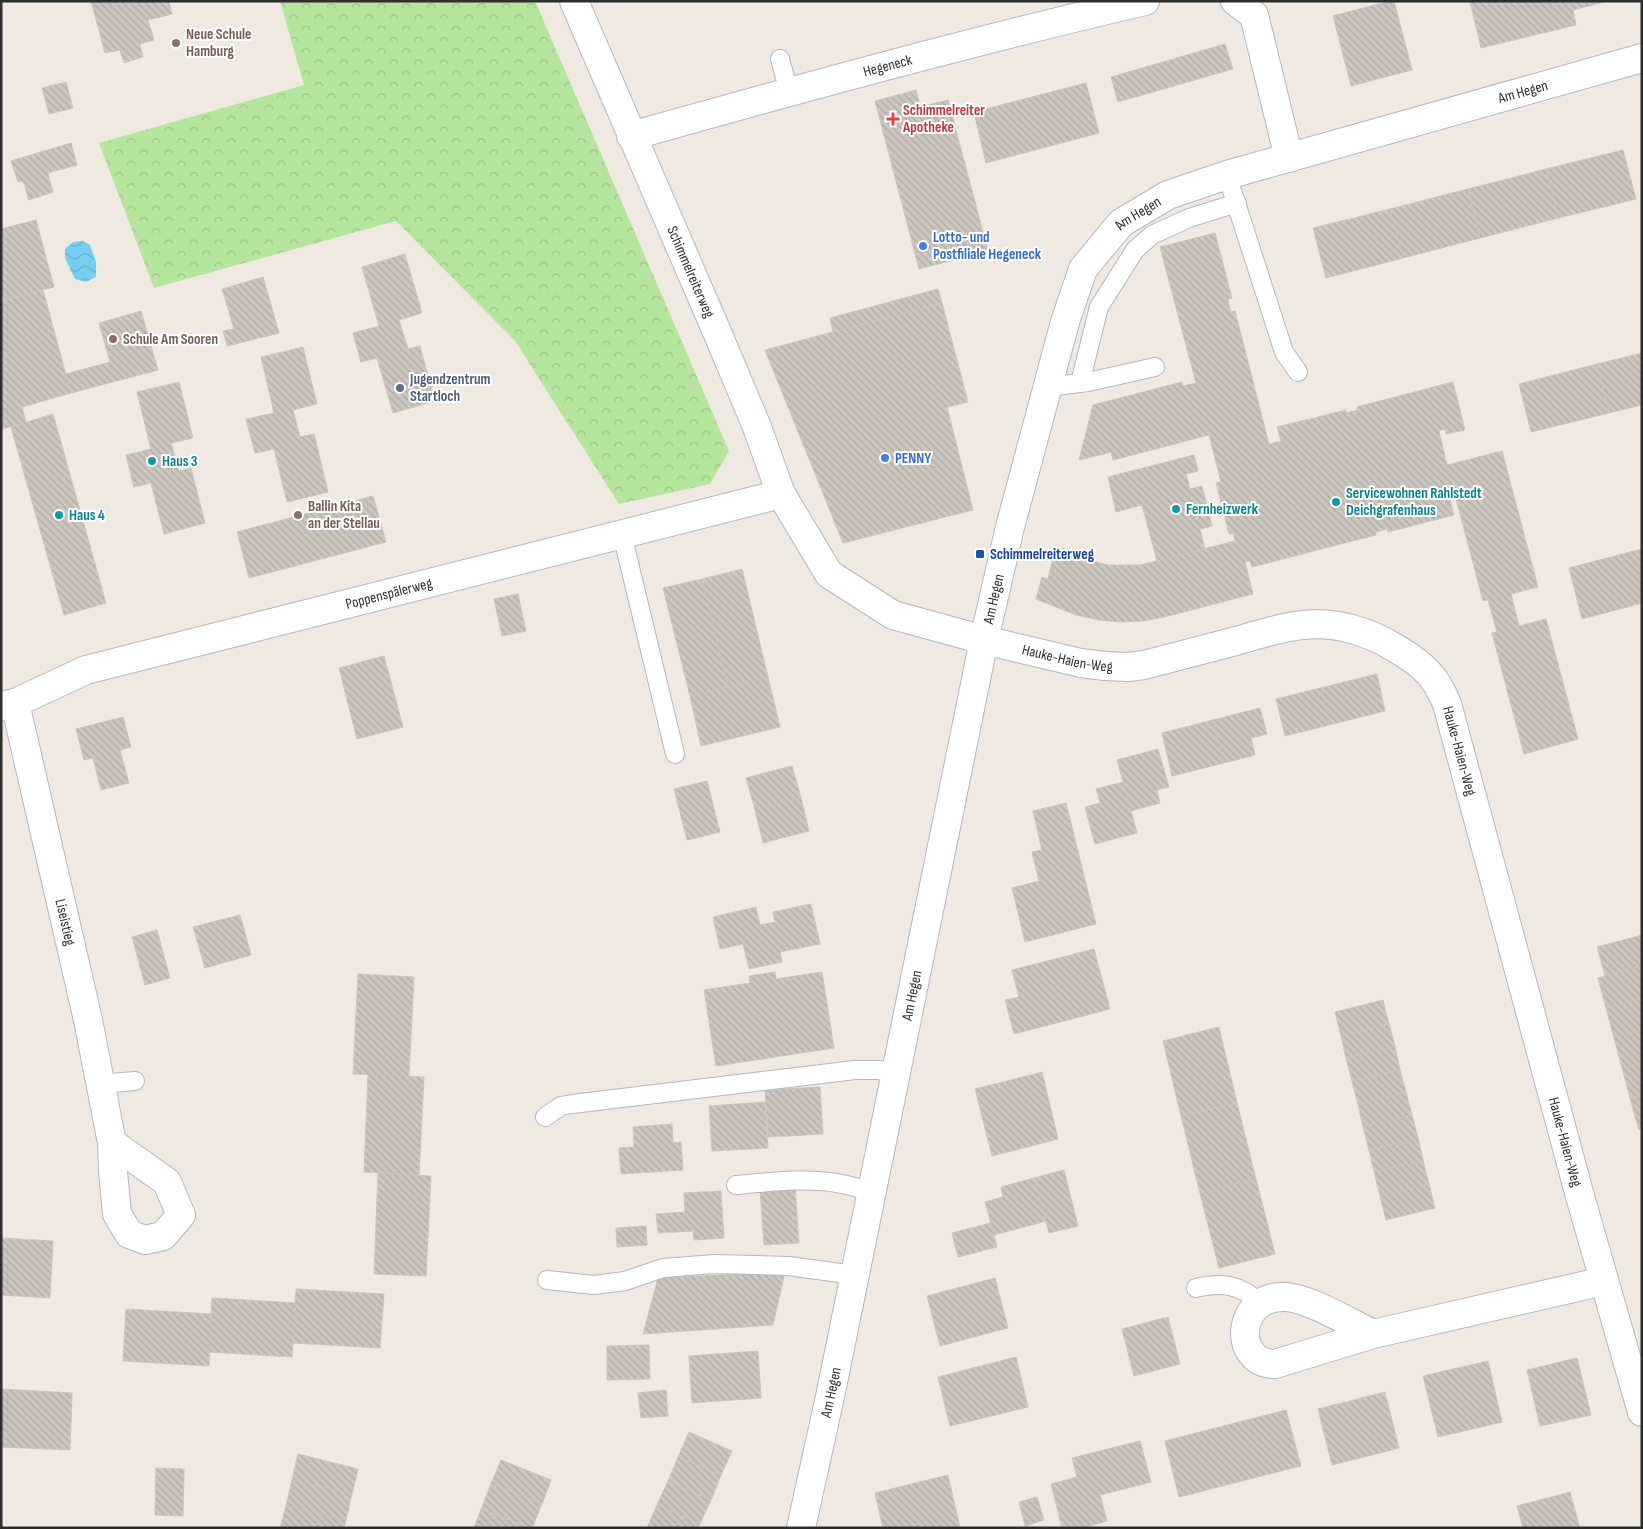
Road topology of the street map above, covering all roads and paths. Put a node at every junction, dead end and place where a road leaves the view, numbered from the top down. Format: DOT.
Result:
graph roads {
  1 [pos="574,1"];
  2 [pos="1145,1"];
  3 [pos="1235,1"];
  4 [pos="1642,58"];
  5 [pos="780,59"];
  6 [pos="789,92"];
  7 [pos="631,136"];
  8 [pos="1289,158"];
  9 [pos="1228,175"];
  10 [pos="1237,203"];
  11 [pos="1155,367"];
  12 [pos="1298,372"];
  13 [pos="1080,383"];
  14 [pos="1047,387"];
  15 [pos="781,494"];
  16 [pos="622,534"];
  17 [pos="984,640"];
  18 [pos="8,705"];
  19 [pos="675,754"];
  20 [pos="897,1073"];
  21 [pos="135,1081"];
  22 [pos="100,1084"];
  23 [pos="545,1117"];
  24 [pos="112,1143"];
  25 [pos="736,1184"];
  26 [pos="872,1192"];
  27 [pos="855,1275"];
  28 [pos="547,1280"];
  29 [pos="1604,1281"];
  30 [pos="1196,1288"];
  31 [pos="1260,1304"];
  32 [pos="1373,1334"];
  33 [pos="1642,1412"];
  34 [pos="801,1528"];
  1 -- 7 [label="street, Schimmelreiterweg"];
  2 -- 6 [label="street, Hegeneck"];
  3 -- 8 [label="street"];
  4 -- 8 [label="street, Am Hegen"];
  5 -- 6 [label="lane"];
  6 -- 7 [label="street, Hegeneck"];
  7 -- 15 [label="street, Schimmelreiterweg"];
  8 -- 9 [label="street, Am Hegen"];
  9 -- 10 [label="lane"];
  9 -- 14 [label="street, Am Hegen"];
  10 -- 12 [label="lane"];
  10 -- 13 [label="lane"];
  11 -- 13 [label="lane"];
  13 -- 14 [label="lane"];
  14 -- 17 [label="street, Am Hegen"];
  15 -- 16 [label="street, Poppenspälerweg"];
  15 -- 17 [label="street, Schimmelreiterweg"];
  16 -- 18 [label="street, Poppenspälerweg"];
  16 -- 19 [label="lane"];
  17 -- 20 [label="street, Am Hegen"];
  17 -- 29 [label="street, Hauke-Haien-Weg"];
  18 -- 22 [label="street, Liseistieg"];
  20 -- 23 [label="lane"];
  20 -- 26 [label="street, Am Hegen"];
  21 -- 22 [label="lane"];
  22 -- 24 [label="street, Liseistieg"];
  25 -- 26 [label="lane"];
  26 -- 27 [label="street, Am Hegen"];
  27 -- 28 [label="lane"];
  27 -- 34 [label="street, Am Hegen"];
  29 -- 32 [label="street"];
  29 -- 33 [label="street, Hauke-Haien-Weg"];
  30 -- 31 [label="lane"];
  31 -- 32 [label="street"];
  31 -- 32 [label="street"];
}
